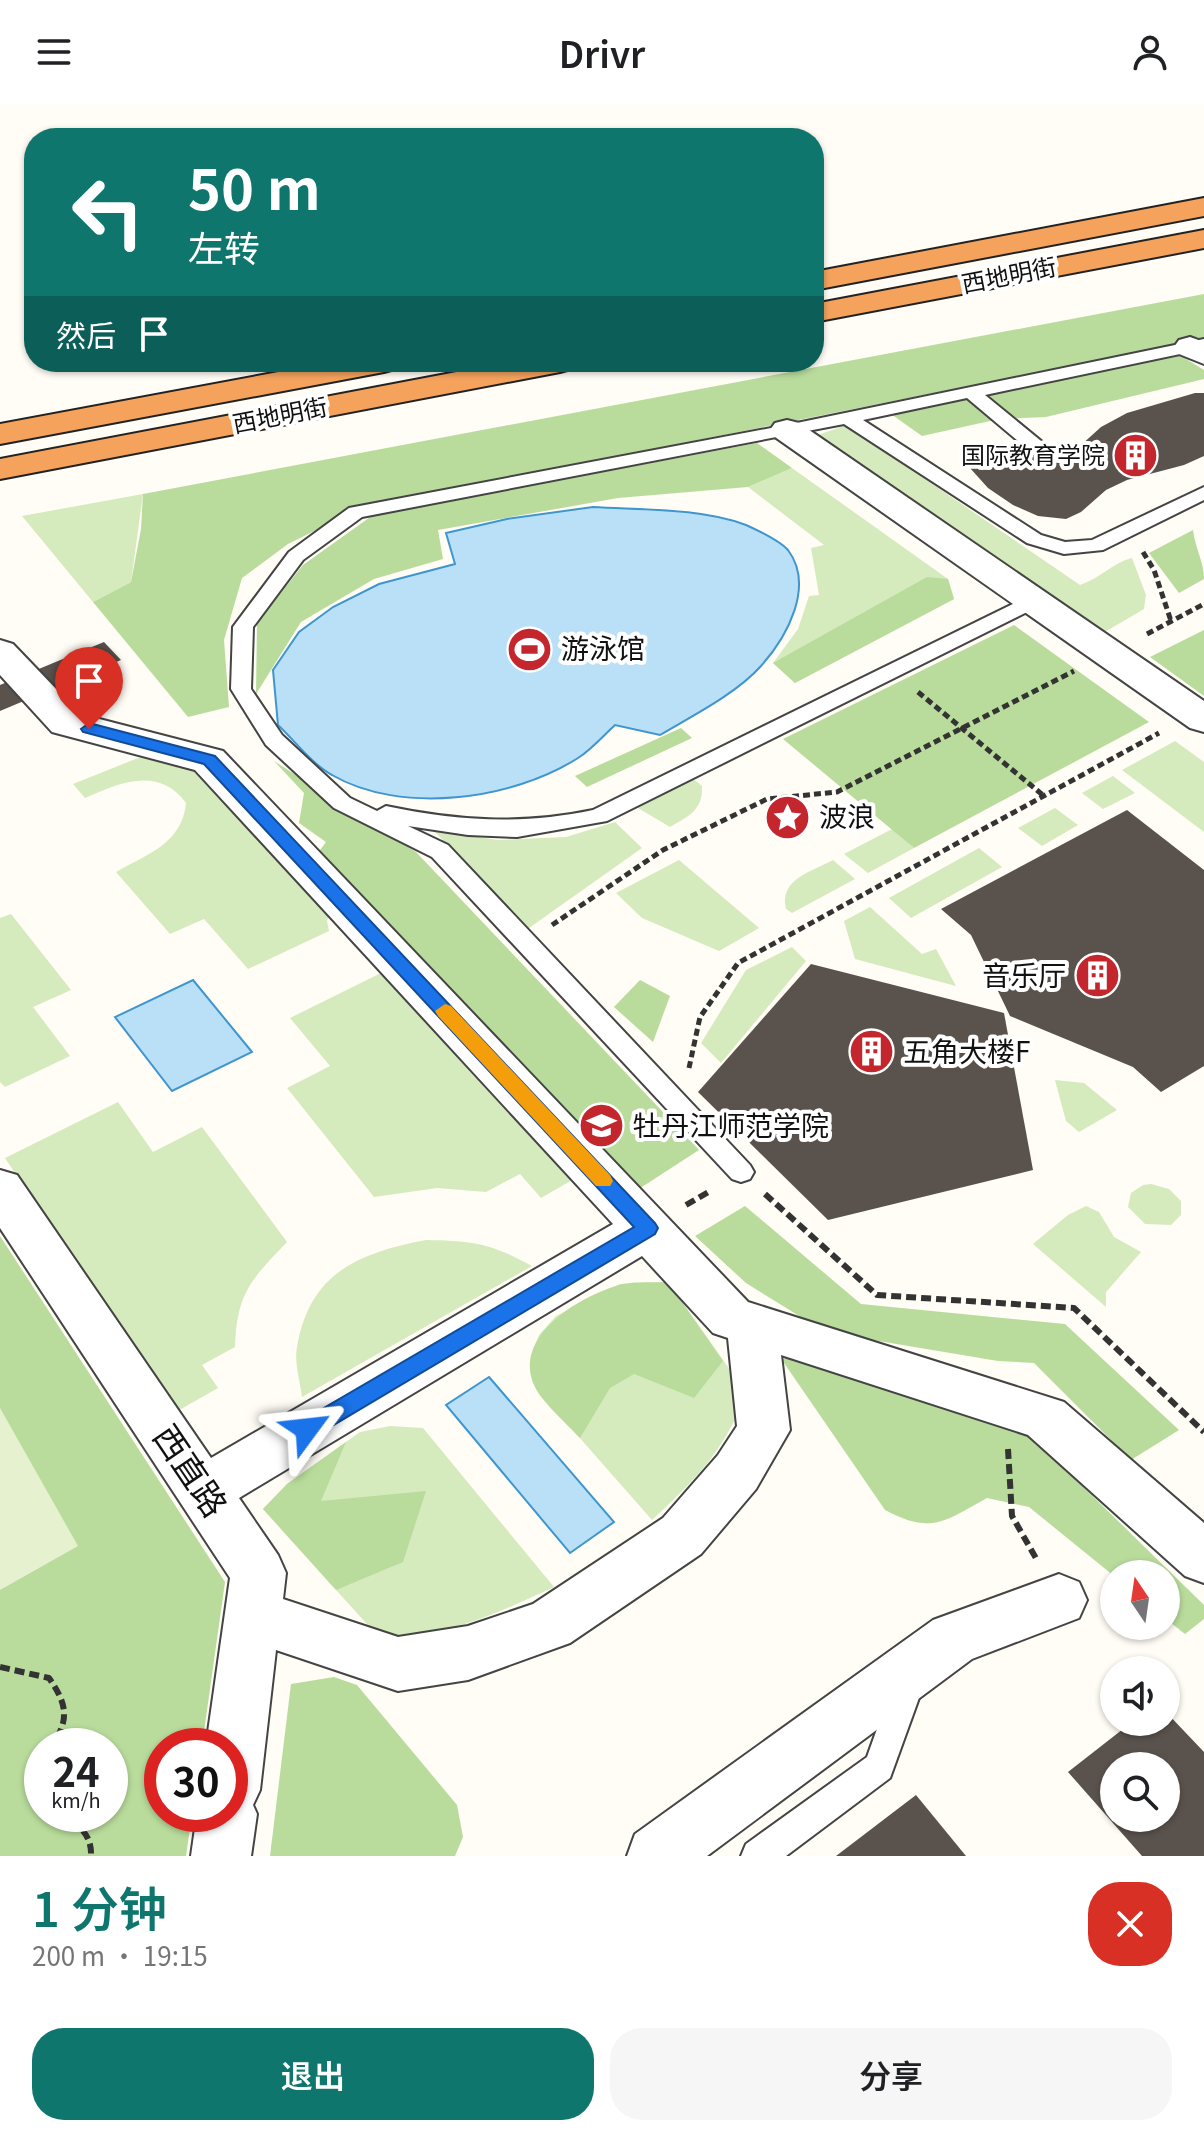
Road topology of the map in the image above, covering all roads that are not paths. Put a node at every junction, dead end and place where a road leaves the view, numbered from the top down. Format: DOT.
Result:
graph roads {
  1 [pos="1204,207"];
  2 [pos="1204,239"];
  3 [pos="824,279"];
  4 [pos="824,311"];
  5 [pos="1199,348"];
  6 [pos="331,372"];
  7 [pos="508,372"];
  8 [pos="971,392"];
  9 [pos="848,418"];
  10 [pos="787,430"];
  11 [pos="0,434"];
  12 [pos="1050,458"];
  13 [pos="0,469"];
  14 [pos="1204,493"];
  15 [pos="1034,601"];
  16 [pos="0,652"];
  17 [pos="1200,716"];
  18 [pos="342,803"];
  19 [pos="741,1172"];
  20 [pos="0,1189"];
  21 [pos="648,1228"];
  22 [pos="752,1325"];
  23 [pos="203,1491"];
  24 [pos="1195,1533"];
  25 [pos="1059,1600"];
  26 [pos="269,1606"];
  27 [pos="914,1667"];
  28 [pos="243,1728"];
  29 [pos="224,1832"];
  30 [pos="221,1856"];
  31 [pos="657,1856"];
  32 [pos="758,1856"];
  1 -- 3 [label="highway, 西地明街"];
  2 -- 4 [label="highway, 西地明街"];
  5 -- 8 [label="lane"];
  6 -- 11 [label="highway, 西地明街"];
  7 -- 13 [label="highway, 西地明街"];
  8 -- 9 [label="lane"];
  8 -- 12 [label="lane"];
  9 -- 10 [label="lane"];
  9 -- 14 [label="lane"];
  10 -- 15 [label="street"];
  10 -- 18 [label="lane"];
  15 -- 17 [label="street"];
  15 -- 18 [label="lane"];
  16 -- 21 [label="street"];
  18 -- 19 [label="lane"];
  20 -- 23 [label="street, 西直路"];
  21 -- 22 [label="street"];
  21 -- 23 [label="street"];
  22 -- 24 [label="street"];
  22 -- 26 [label="street"];
  23 -- 26 [label="street, 西直路"];
  25 -- 27 [label="street"];
  26 -- 28 [label="street"];
  27 -- 31 [label="street"];
  27 -- 32 [label="lane"];
  29 -- 30 [label="street"];
}
